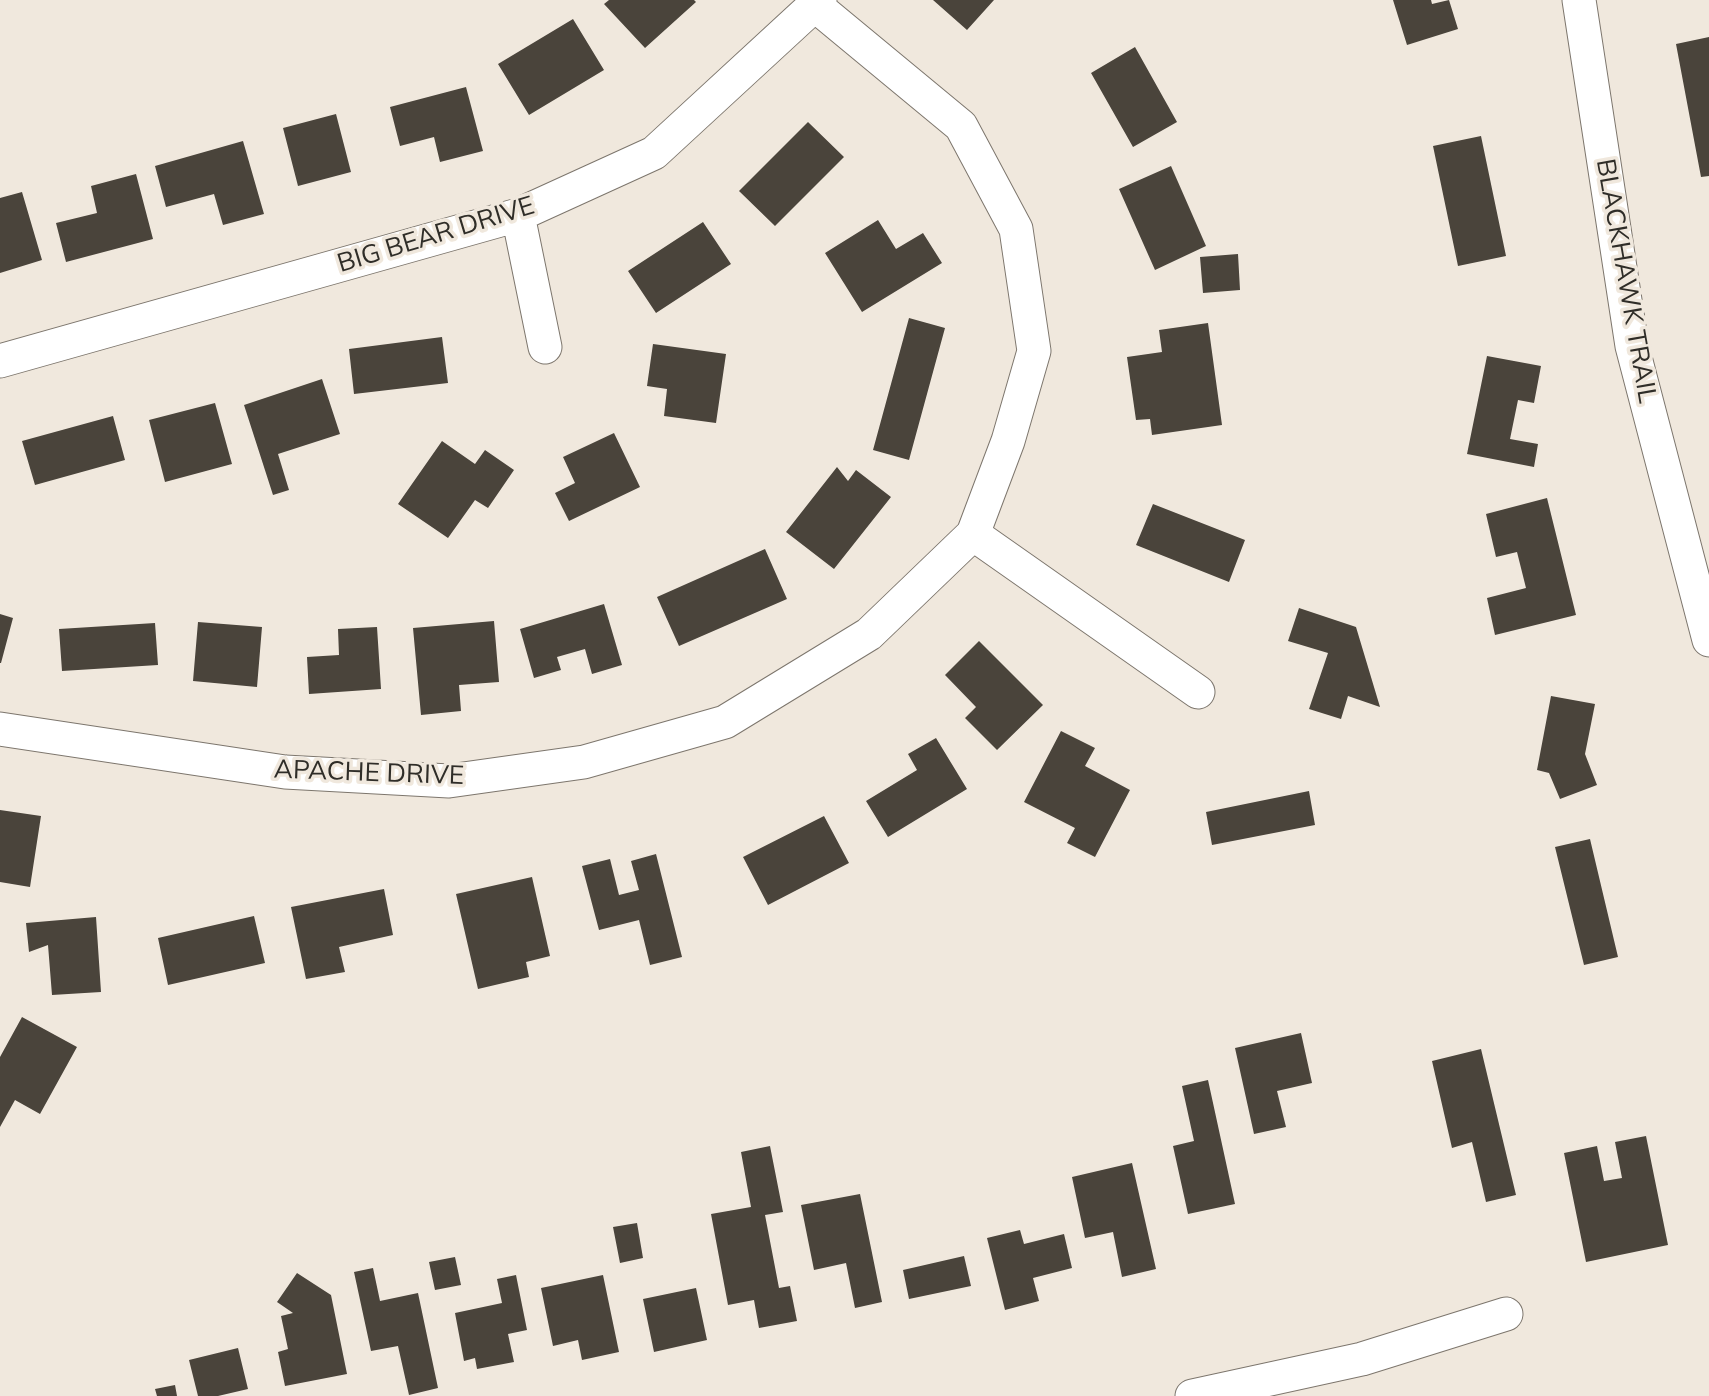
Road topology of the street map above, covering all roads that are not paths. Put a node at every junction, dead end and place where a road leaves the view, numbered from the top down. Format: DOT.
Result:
graph roads {
  1 [pos="1579,0"];
  2 [pos="818,3"];
  3 [pos="518,215"];
  4 [pos="545,346"];
  5 [pos="0,361"];
  6 [pos="973,534"];
  7 [pos="1709,640"];
  8 [pos="1198,692"];
  9 [pos="0,729"];
  10 [pos="1506,1314"];
  11 [pos="1192,1396"];
  1 -- 7 [label="street, BLACKHAWK TRAIL"];
  2 -- 3 [label="street, BIG BEAR DRIVE"];
  2 -- 6 [label="street, APACHE DRIVE"];
  3 -- 4 [label="street"];
  3 -- 5 [label="street, BIG BEAR DRIVE"];
  6 -- 8 [label="street"];
  6 -- 9 [label="street, APACHE DRIVE"];
  10 -- 11 [label="street"];
}
